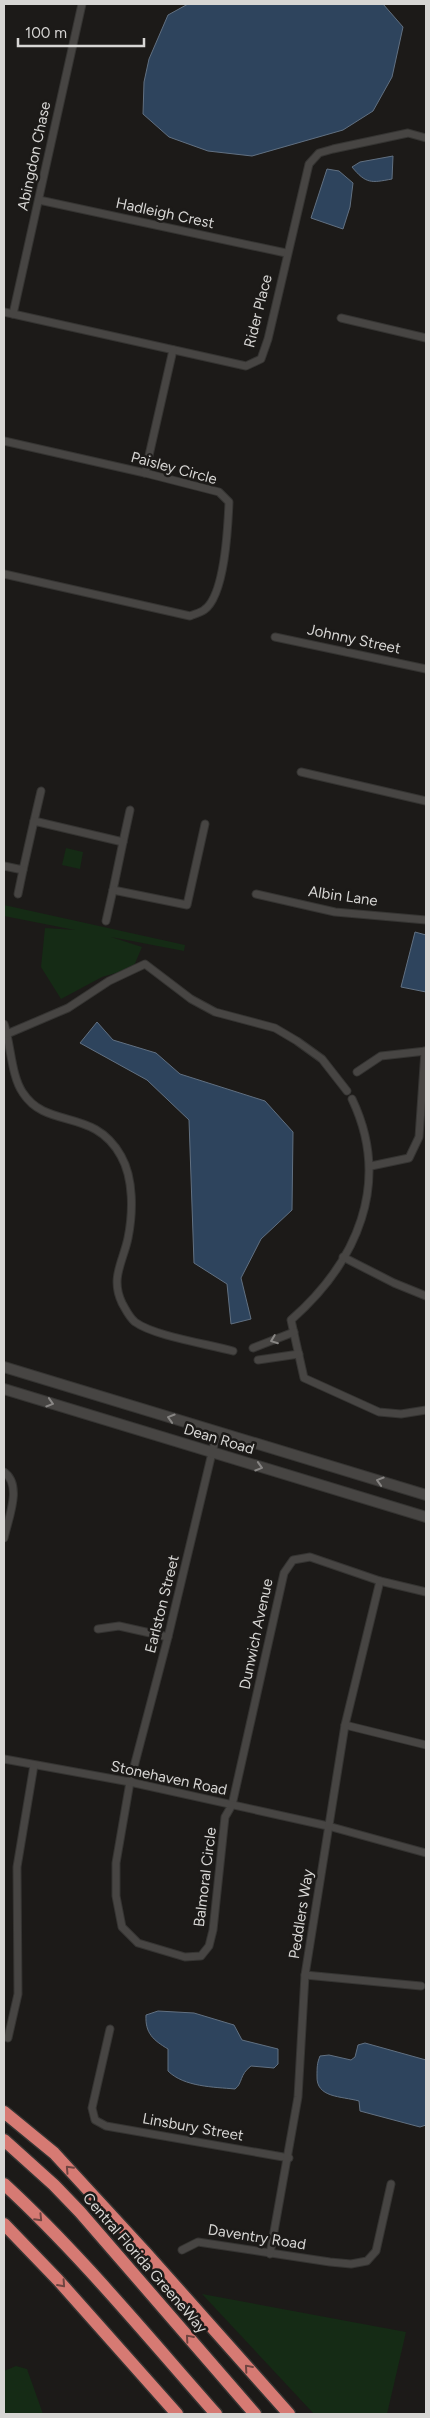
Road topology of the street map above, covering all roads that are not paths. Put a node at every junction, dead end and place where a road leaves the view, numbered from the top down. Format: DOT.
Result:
graph roads {
  1 [pos="82,4"];
  2 [pos="426,138"];
  3 [pos="39,200"];
  4 [pos="286,253"];
  5 [pos="4,312"];
  6 [pos="13,314"];
  7 [pos="341,318"];
  8 [pos="426,338"];
  9 [pos="173,350"];
  10 [pos="4,441"];
  11 [pos="145,473"];
  12 [pos="4,574"];
  13 [pos="275,637"];
  14 [pos="426,669"];
  15 [pos="301,772"];
  16 [pos="41,791"];
  17 [pos="426,801"];
  18 [pos="130,810"];
  19 [pos="34,821"];
  20 [pos="205,824"];
  21 [pos="123,842"];
  22 [pos="4,866"];
  23 [pos="23,870"];
  24 [pos="113,890"];
  25 [pos="18,894"];
  26 [pos="256,894"];
  27 [pos="426,920"];
  28 [pos="106,921"];
  29 [pos="4,1024"];
  30 [pos="7,1034"];
  31 [pos="426,1051"];
  32 [pos="358,1072"];
  33 [pos="347,1091"];
  34 [pos="352,1100"];
  35 [pos="371,1166"];
  36 [pos="343,1257"];
  37 [pos="426,1296"];
  38 [pos="294,1332"];
  39 [pos="253,1348"];
  40 [pos="233,1351"];
  41 [pos="299,1354"];
  42 [pos="258,1360"];
  43 [pos="4,1367"];
  44 [pos="4,1389"];
  45 [pos="426,1410"];
  46 [pos="217,1432"];
  47 [pos="213,1452"];
  48 [pos="4,1472"];
  49 [pos="426,1495"];
  50 [pos="426,1517"];
  51 [pos="4,1538"];
  52 [pos="380,1581"];
  53 [pos="426,1592"];
  54 [pos="98,1630"];
  55 [pos="168,1638"];
  56 [pos="345,1725"];
  57 [pos="426,1745"];
  58 [pos="4,1759"];
  59 [pos="34,1765"];
  60 [pos="130,1782"];
  61 [pos="232,1805"];
  62 [pos="328,1826"];
  63 [pos="426,1853"];
  64 [pos="305,1975"];
  65 [pos="421,1986"];
  66 [pos="110,2029"];
  67 [pos="8,2038"];
  68 [pos="4,2112"];
  69 [pos="4,2140"];
  70 [pos="289,2158"];
  71 [pos="4,2184"];
  72 [pos="391,2184"];
  73 [pos="4,2224"];
  74 [pos="182,2250"];
  75 [pos="270,2254"];
  76 [pos="286,2411"];
  77 [pos="177,2414"];
  78 [pos="216,2414"];
  79 [pos="255,2414"];
  1 -- 3 [label="street, Abingdon Chase"];
  2 -- 4 [label="street, Rider Place"];
  3 -- 4 [label="street, Hadleigh Crest"];
  3 -- 6 [label="street, Abingdon Chase"];
  4 -- 9 [label="street, Rider Place"];
  5 -- 6 [label="street, Rider Place"];
  6 -- 9 [label="street, Rider Place"];
  7 -- 8 [label="street"];
  9 -- 11 [label="street"];
  10 -- 11 [label="street, Paisley Circle"];
  11 -- 12 [label="street, Paisley Circle"];
  13 -- 14 [label="street, Johnny Street"];
  15 -- 17 [label="street"];
  16 -- 19 [label="street"];
  18 -- 21 [label="street"];
  19 -- 21 [label="street"];
  19 -- 23 [label="street"];
  20 -- 24 [label="street"];
  21 -- 24 [label="street"];
  22 -- 23 [label="street"];
  23 -- 25 [label="street"];
  24 -- 28 [label="street"];
  26 -- 27 [label="street, Albin Lane"];
  29 -- 30 [label="street"];
  30 -- 33 [label="street"];
  30 -- 40 [label="street"];
  31 -- 32 [label="street"];
  31 -- 35 [label="street"];
  34 -- 35 [label="street"];
  35 -- 36 [label="street"];
  36 -- 37 [label="street"];
  36 -- 38 [label="street"];
  38 -- 39 [label="street, one-way"];
  38 -- 41 [label="street"];
  41 -- 42 [label="street"];
  41 -- 45 [label="street"];
  46 -- 43 [label="main road, Dean Road, one-way"];
  44 -- 47 [label="main road, Dean Road, one-way"];
  46 -- 47 [label="street, Earlston Street"];
  49 -- 46 [label="main road, Dean Road, one-way"];
  47 -- 50 [label="main road, Dean Road, one-way"];
  47 -- 55 [label="street, Earlston Street"];
  48 -- 51 [label="street"];
  52 -- 53 [label="street, Dunwich Avenue"];
  52 -- 56 [label="street, Peddlers Way"];
  52 -- 61 [label="street, Dunwich Avenue"];
  54 -- 55 [label="street"];
  55 -- 60 [label="street, Earlston Street"];
  56 -- 57 [label="street"];
  56 -- 62 [label="street, Peddlers Way"];
  58 -- 59 [label="street, Stonehaven Road"];
  59 -- 60 [label="street, Stonehaven Road"];
  59 -- 67 [label="street"];
  60 -- 61 [label="street, Stonehaven Road"];
  60 -- 61 [label="street, Balmoral Circle"];
  61 -- 62 [label="street, Stonehaven Road"];
  62 -- 63 [label="street, Stonehaven Road"];
  62 -- 64 [label="street, Peddlers Way"];
  64 -- 65 [label="street"];
  64 -- 70 [label="street, Peddlers Way"];
  66 -- 70 [label="street, Linsbury Street"];
  76 -- 68 [label="highway, one-way"];
  79 -- 69 [label="highway, Central Florida GreeneWay, one-way"];
  70 -- 75 [label="street, Peddlers Way"];
  71 -- 78 [label="highway, one-way"];
  72 -- 75 [label="street, Daventry Road"];
  73 -- 77 [label="highway, one-way"];
  74 -- 75 [label="street, Daventry Road"];
}
